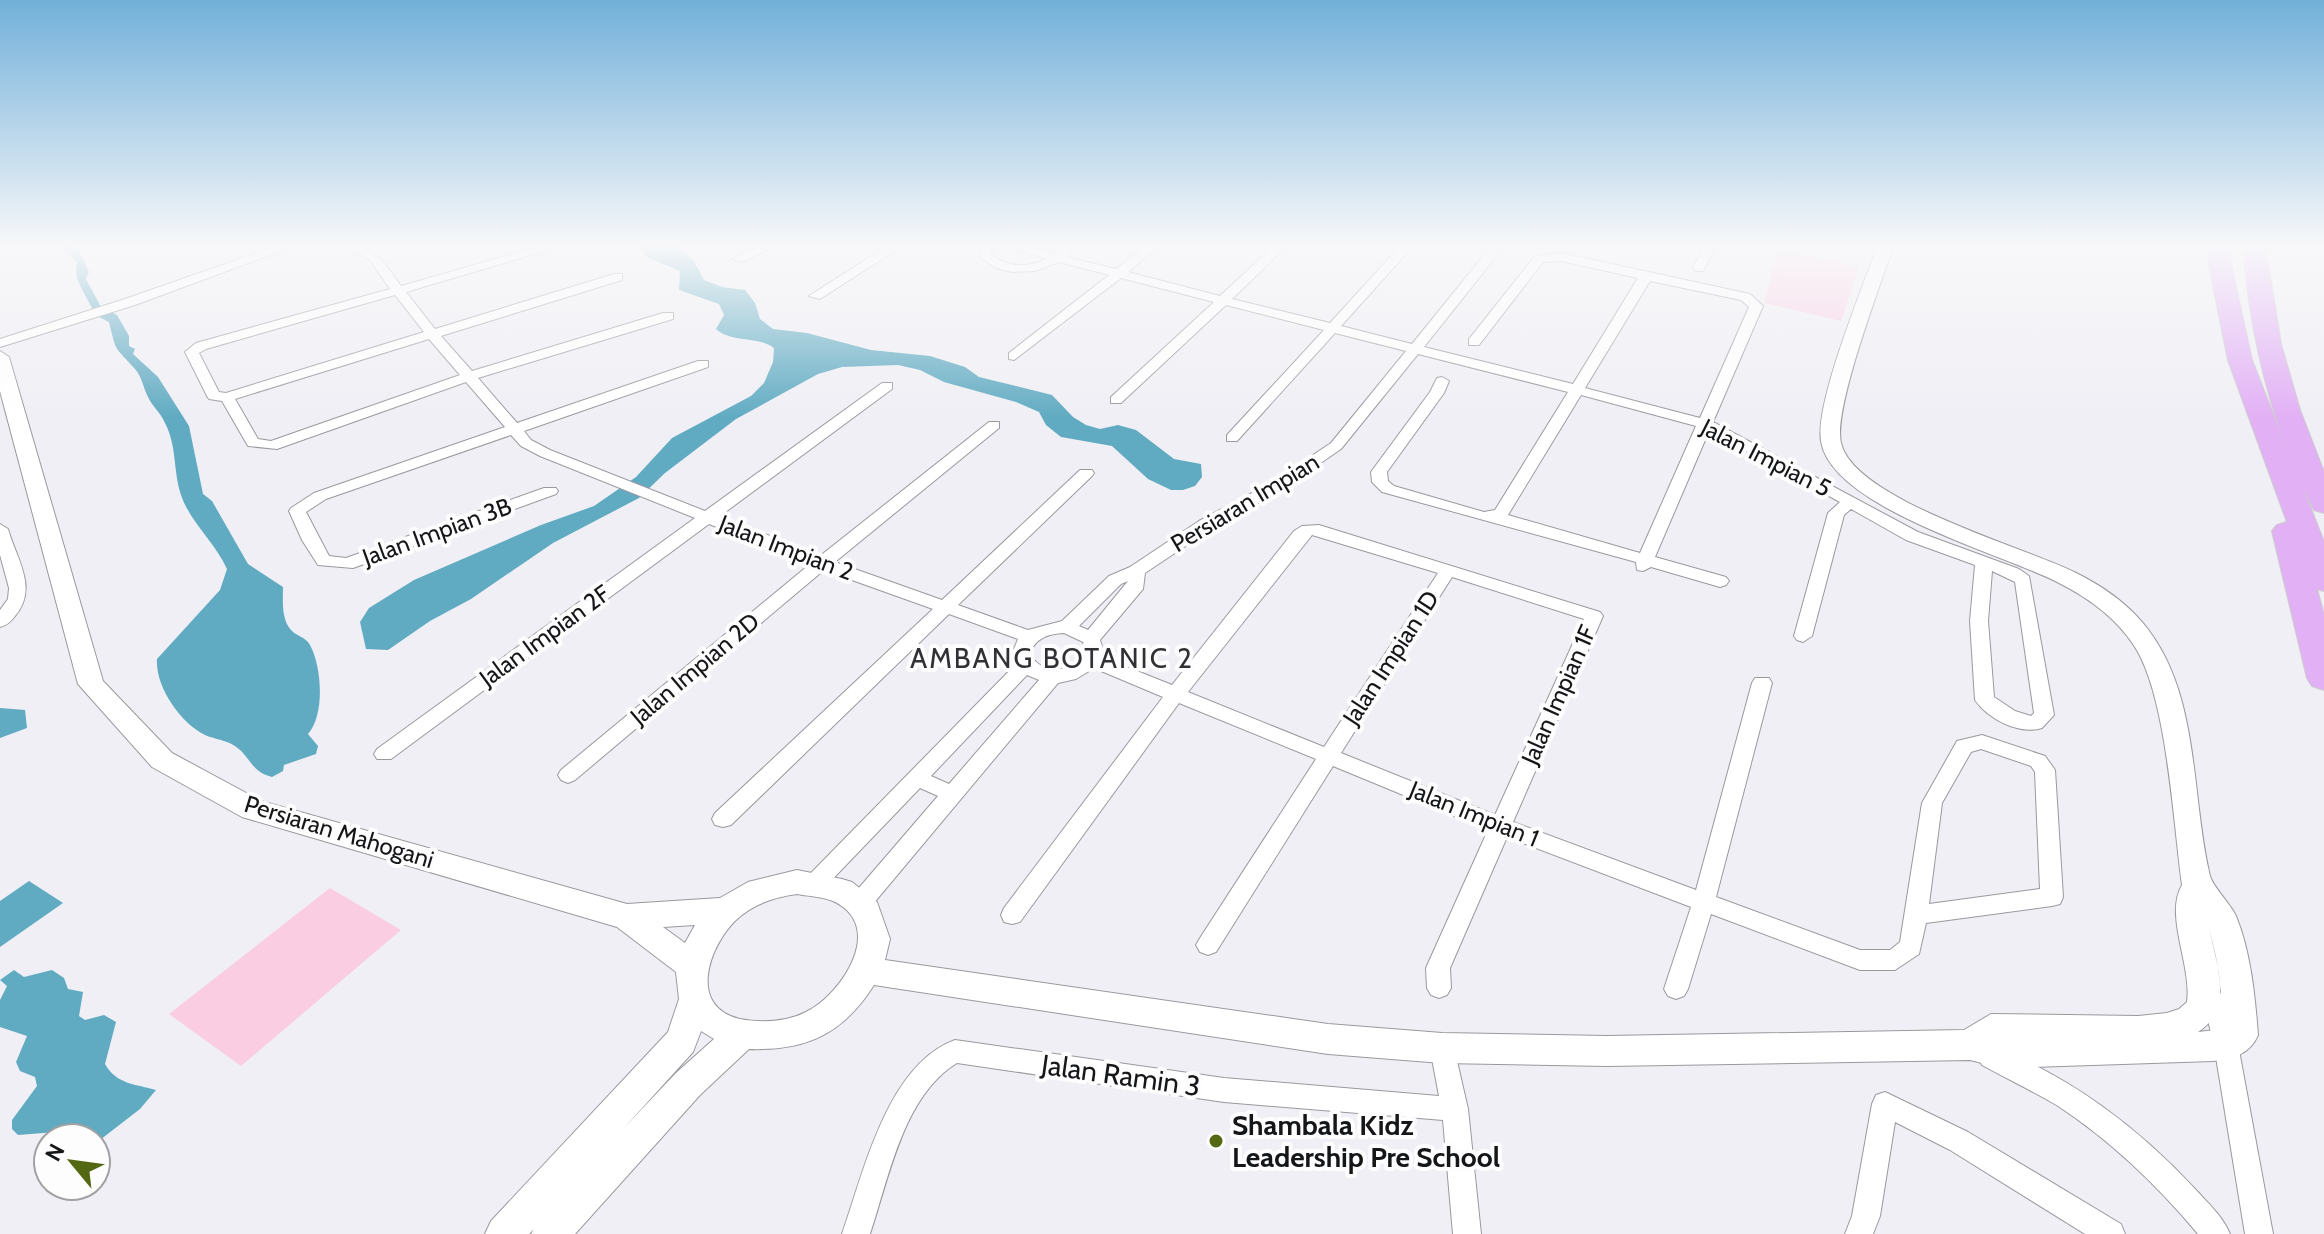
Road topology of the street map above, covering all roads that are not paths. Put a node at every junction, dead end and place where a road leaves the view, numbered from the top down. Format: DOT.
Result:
graph roads {
  1 [pos="131,302"];
  2 [pos="356,302"];
  3 [pos="407,302"];
  4 [pos="535,302"];
  5 [pos="1083,302"];
  6 [pos="1219,302"];
  7 [pos="1227,302"];
  8 [pos="1357,302"];
  9 [pos="1453,302"];
  10 [pos="1506,302"];
  11 [pos="1631,302"];
  12 [pos="1751,302"];
  13 [pos="1868,302"];
  14 [pos="2228,302"];
  15 [pos="2260,302"];
  16 [pos="2261,313"];
  17 [pos="668,316"];
  18 [pos="1333,328"];
  19 [pos="432,332"];
  20 [pos="1474,342"];
  21 [pos="0,343"];
  22 [pos="1415,349"];
  23 [pos="1014,356"];
  24 [pos="0,357"];
  25 [pos="703,364"];
  26 [pos="470,376"];
  27 [pos="1442,381"];
  28 [pos="887,386"];
  29 [pos="1578,390"];
  30 [pos="227,397"];
  31 [pos="1116,400"];
  32 [pos="2261,422"];
  33 [pos="1706,424"];
  34 [pos="994,425"];
  35 [pos="514,428"];
  36 [pos="1232,438"];
  37 [pos="2324,445"];
  38 [pos="1086,473"];
  39 [pos="550,491"];
  40 [pos="1850,502"];
  41 [pos="2324,504"];
  42 [pos="1496,517"];
  43 [pos="706,518"];
  44 [pos="1,539"];
  45 [pos="822,563"];
  46 [pos="1644,563"];
  47 [pos="1984,564"];
  48 [pos="1448,570"];
  49 [pos="1136,571"];
  50 [pos="1720,581"];
  51 [pos="2324,581"];
  52 [pos="945,608"];
  53 [pos="6,615"];
  54 [pos="1067,627"];
  55 [pos="1803,636"];
  56 [pos="1030,637"];
  57 [pos="1092,649"];
  58 [pos="1026,665"];
  59 [pos="1053,676"];
  60 [pos="2324,678"];
  61 [pos="1762,683"];
  62 [pos="1175,695"];
  63 [pos="955,741"];
  64 [pos="384,754"];
  65 [pos="988,755"];
  66 [pos="1327,755"];
  67 [pos="568,775"];
  68 [pos="919,779"];
  69 [pos="953,794"];
  70 [pos="723,819"];
  71 [pos="1502,827"];
  72 [pos="816,882"];
  73 [pos="2197,886"];
  74 [pos="1704,901"];
  75 [pos="860,903"];
  76 [pos="726,910"];
  77 [pos="1012,915"];
  78 [pos="1916,915"];
  79 [pos="627,917"];
  80 [pos="1208,945"];
  81 [pos="691,965"];
  82 [pos="869,971"];
  83 [pos="2204,985"];
  84 [pos="1439,988"];
  85 [pos="1676,989"];
  86 [pos="695,1000"];
  87 [pos="742,1034"];
  88 [pos="1970,1045"];
  89 [pos="2226,1045"];
  90 [pos="1442,1048"];
  91 [pos="1455,1109"];
  92 [pos="504,1234"];
  93 [pos="550,1234"];
  94 [pos="856,1234"];
  95 [pos="1467,1234"];
  96 [pos="1859,1234"];
  97 [pos="2111,1234"];
  98 [pos="2216,1234"];
  99 [pos="2259,1234"];
  1 -- 21 [label="street"];
  2 -- 30 [label="street"];
  3 -- 19 [label="street, Jalan Impian 2"];
  4 -- 19 [label="street"];
  5 -- 23 [label="street"];
  6 -- 31 [label="street"];
  7 -- 18 [label="street, Jalan Impian 5"];
  8 -- 18 [label="street"];
  9 -- 22 [label="street, Persiaran Impian"];
  10 -- 20 [label="street"];
  11 -- 29 [label="street"];
  12 -- 33 [label="street"];
  13 -- 73 [label="street"];
  14 -- 32 [label="highway"];
  15 -- 16 [label="highway"];
  16 -- 37 [label="highway"];
  16 -- 41 [label="highway"];
  17 -- 26 [label="street"];
  18 -- 22 [label="street, Jalan Impian 5"];
  18 -- 36 [label="street"];
  19 -- 26 [label="street, Jalan Impian 2"];
  19 -- 30 [label="street"];
  22 -- 29 [label="street, Jalan Impian 5"];
  22 -- 49 [label="street, Persiaran Impian"];
  24 -- 79 [label="street, Persiaran Mahogani"];
  25 -- 35 [label="street"];
  26 -- 30 [label="street"];
  26 -- 35 [label="street, Jalan Impian 2"];
  27 -- 42 [label="street"];
  28 -- 43 [label="street, Jalan Impian 2F"];
  29 -- 33 [label="street, Jalan Impian 5"];
  29 -- 42 [label="street"];
  32 -- 51 [label="highway"];
  32 -- 60 [label="highway"];
  33 -- 40 [label="street, Jalan Impian 5"];
  33 -- 46 [label="street"];
  34 -- 45 [label="street, Jalan Impian 2D"];
  35 -- 39 [label="street, Jalan Impian 3B"];
  35 -- 43 [label="street, Jalan Impian 2"];
  38 -- 52 [label="street"];
  40 -- 47 [label="street, Jalan Impian 5"];
  40 -- 55 [label="street"];
  42 -- 46 [label="street"];
  43 -- 45 [label="street, Jalan Impian 2"];
  43 -- 64 [label="street, Jalan Impian 2F"];
  44 -- 53 [label="street"];
  45 -- 52 [label="street, Jalan Impian 2"];
  45 -- 67 [label="street, Jalan Impian 2D"];
  46 -- 50 [label="street"];
  47 -- 47 [label="street, Jalan Impian 5"];
  48 -- 62 [label="street, Jalan Impian 1D"];
  48 -- 66 [label="street, Jalan Impian 1D"];
  48 -- 71 [label="street, Jalan Impian 1F"];
  49 -- 54 [label="street, Persiaran Impian"];
  49 -- 57 [label="street"];
  52 -- 56 [label="street, Jalan Impian 2"];
  52 -- 70 [label="street"];
  54 -- 56 [label="street"];
  54 -- 57 [label="street"];
  56 -- 58 [label="street"];
  57 -- 59 [label="street"];
  57 -- 62 [label="street, Jalan Impian 1"];
  58 -- 59 [label="street"];
  58 -- 63 [label="street"];
  59 -- 65 [label="street"];
  61 -- 74 [label="street"];
  62 -- 66 [label="street, Jalan Impian 1"];
  62 -- 77 [label="street"];
  63 -- 65 [label="street"];
  63 -- 68 [label="street"];
  65 -- 69 [label="street"];
  66 -- 71 [label="street, Jalan Impian 1"];
  66 -- 80 [label="street, Jalan Impian 1D"];
  68 -- 69 [label="street"];
  68 -- 72 [label="street"];
  69 -- 75 [label="street"];
  71 -- 74 [label="street, Jalan Impian 1"];
  71 -- 84 [label="street"];
  72 -- 75 [label="street"];
  72 -- 76 [label="street"];
  73 -- 83 [label="street"];
  73 -- 89 [label="street"];
  74 -- 78 [label="street, Jalan Impian 1"];
  74 -- 85 [label="street"];
  75 -- 82 [label="street"];
  76 -- 79 [label="street"];
  76 -- 81 [label="street"];
  78 -- 78 [label="street"];
  79 -- 81 [label="street"];
  81 -- 86 [label="street"];
  82 -- 87 [label="street"];
  82 -- 90 [label="street"];
  83 -- 88 [label="street"];
  83 -- 89 [label="street"];
  86 -- 87 [label="street"];
  86 -- 92 [label="street"];
  87 -- 93 [label="street"];
  88 -- 89 [label="street"];
  88 -- 90 [label="street"];
  88 -- 98 [label="street"];
  89 -- 99 [label="street"];
  90 -- 91 [label="street"];
  91 -- 94 [label="street, Jalan Ramin 3"];
  91 -- 95 [label="street"];
  96 -- 97 [label="street"];
}
